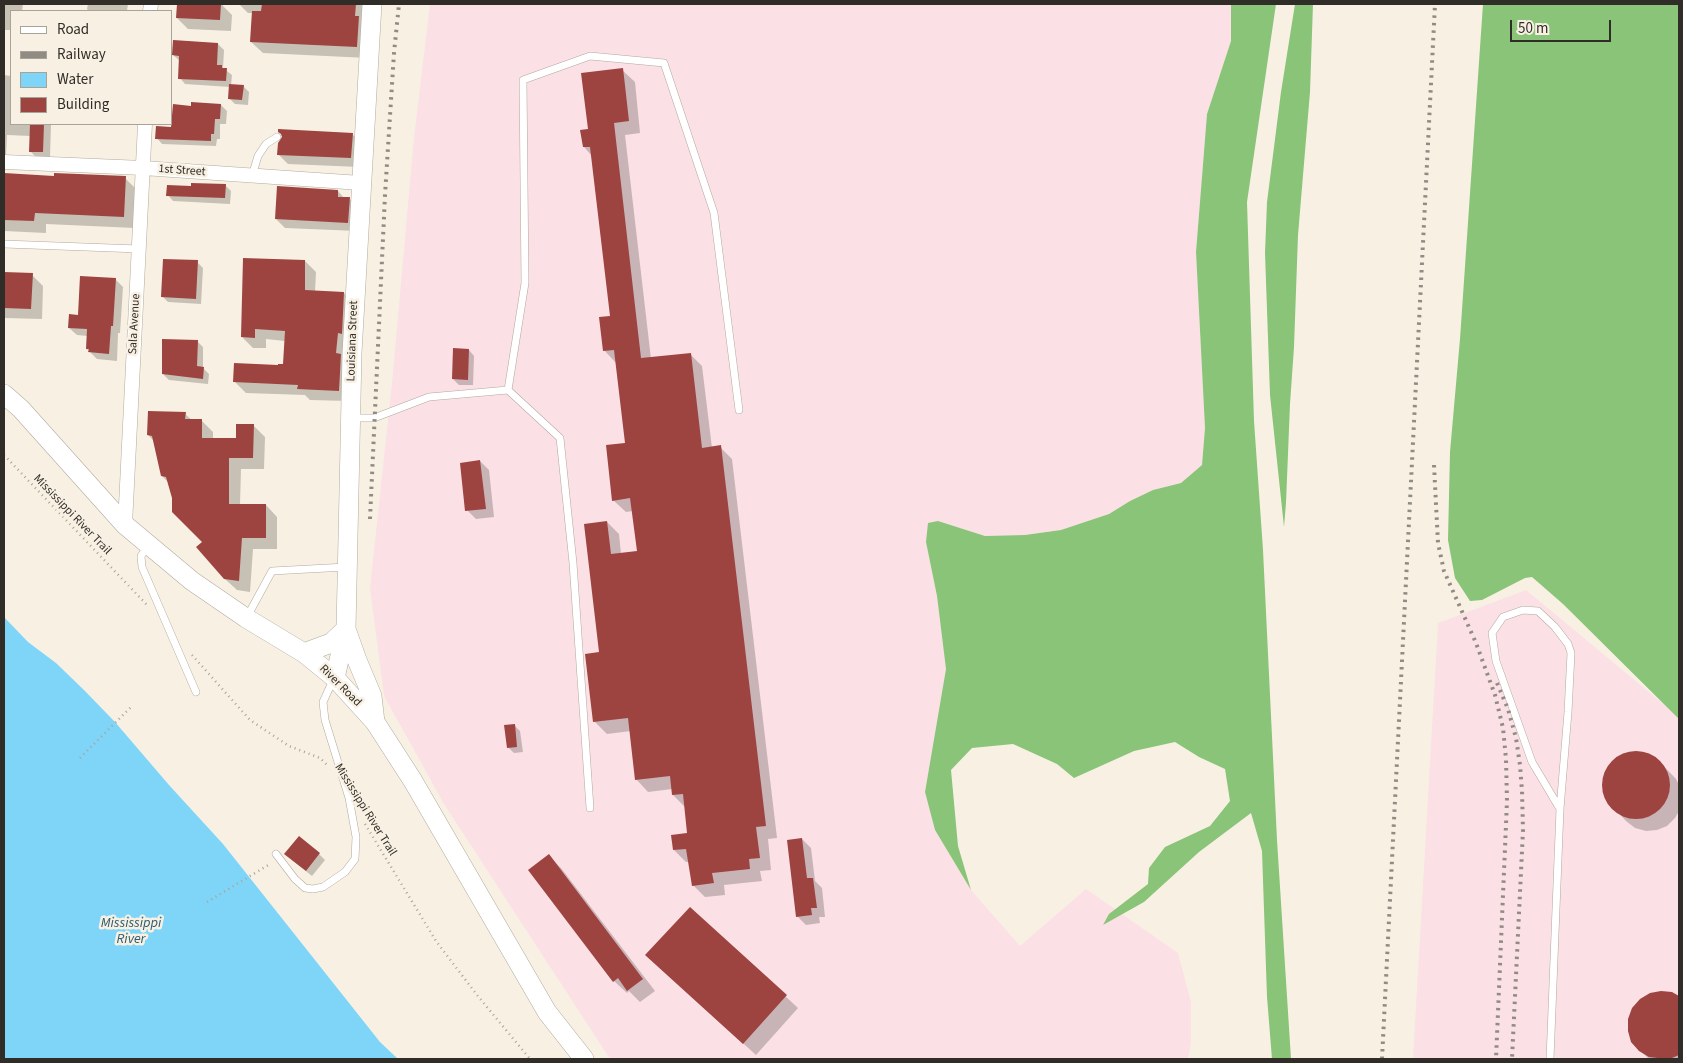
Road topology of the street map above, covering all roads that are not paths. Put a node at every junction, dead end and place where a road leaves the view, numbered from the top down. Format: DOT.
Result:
graph roads {
  1 [pos="372,4"];
  2 [pos="145,125"];
  3 [pos="277,138"];
  4 [pos="4,162"];
  5 [pos="144,168"];
  6 [pos="252,176"];
  7 [pos="361,183"];
  8 [pos="4,244"];
  9 [pos="139,249"];
  10 [pos="508,390"];
  11 [pos="4,394"];
  12 [pos="738,410"];
  13 [pos="350,418"];
  14 [pos="125,525"];
  15 [pos="148,545"];
  16 [pos="347,567"];
  17 [pos="246,618"];
  18 [pos="346,629"];
  19 [pos="304,653"];
  20 [pos="334,678"];
  21 [pos="196,692"];
  22 [pos="375,722"];
  23 [pos="590,808"];
  24 [pos="1560,809"];
  25 [pos="276,854"];
  26 [pos="584,1059"];
  27 [pos="1550,1059"];
  1 -- 7 [label="main road, Louisiana Street"];
  2 -- 5 [label="street, Sala Avenue"];
  3 -- 6 [label="lane"];
  4 -- 5 [label="street, 1st Street"];
  5 -- 6 [label="street, 1st Street"];
  5 -- 9 [label="street, Sala Avenue"];
  6 -- 7 [label="street, 1st Street"];
  7 -- 13 [label="main road, Louisiana Street"];
  8 -- 9 [label="lane"];
  9 -- 14 [label="street, Sala Avenue"];
  10 -- 12 [label="lane"];
  10 -- 13 [label="lane"];
  10 -- 23 [label="lane"];
  11 -- 14 [label="main road, River Road"];
  13 -- 16 [label="main road, Louisiana Street"];
  14 -- 15 [label="main road, River Road"];
  15 -- 17 [label="main road, River Road"];
  15 -- 21 [label="lane"];
  16 -- 17 [label="lane"];
  16 -- 18 [label="main road, Louisiana Street"];
  17 -- 19 [label="main road, River Road"];
  18 -- 19 [label="main road"];
  18 -- 20 [label="main road, Louisiana Street"];
  18 -- 22 [label="main road"];
  19 -- 20 [label="main road, River Road"];
  20 -- 22 [label="main road, River Road"];
  20 -- 25 [label="lane"];
  22 -- 26 [label="main road, River Road"];
  24 -- 24 [label="lane"];
  24 -- 27 [label="lane"];
}
